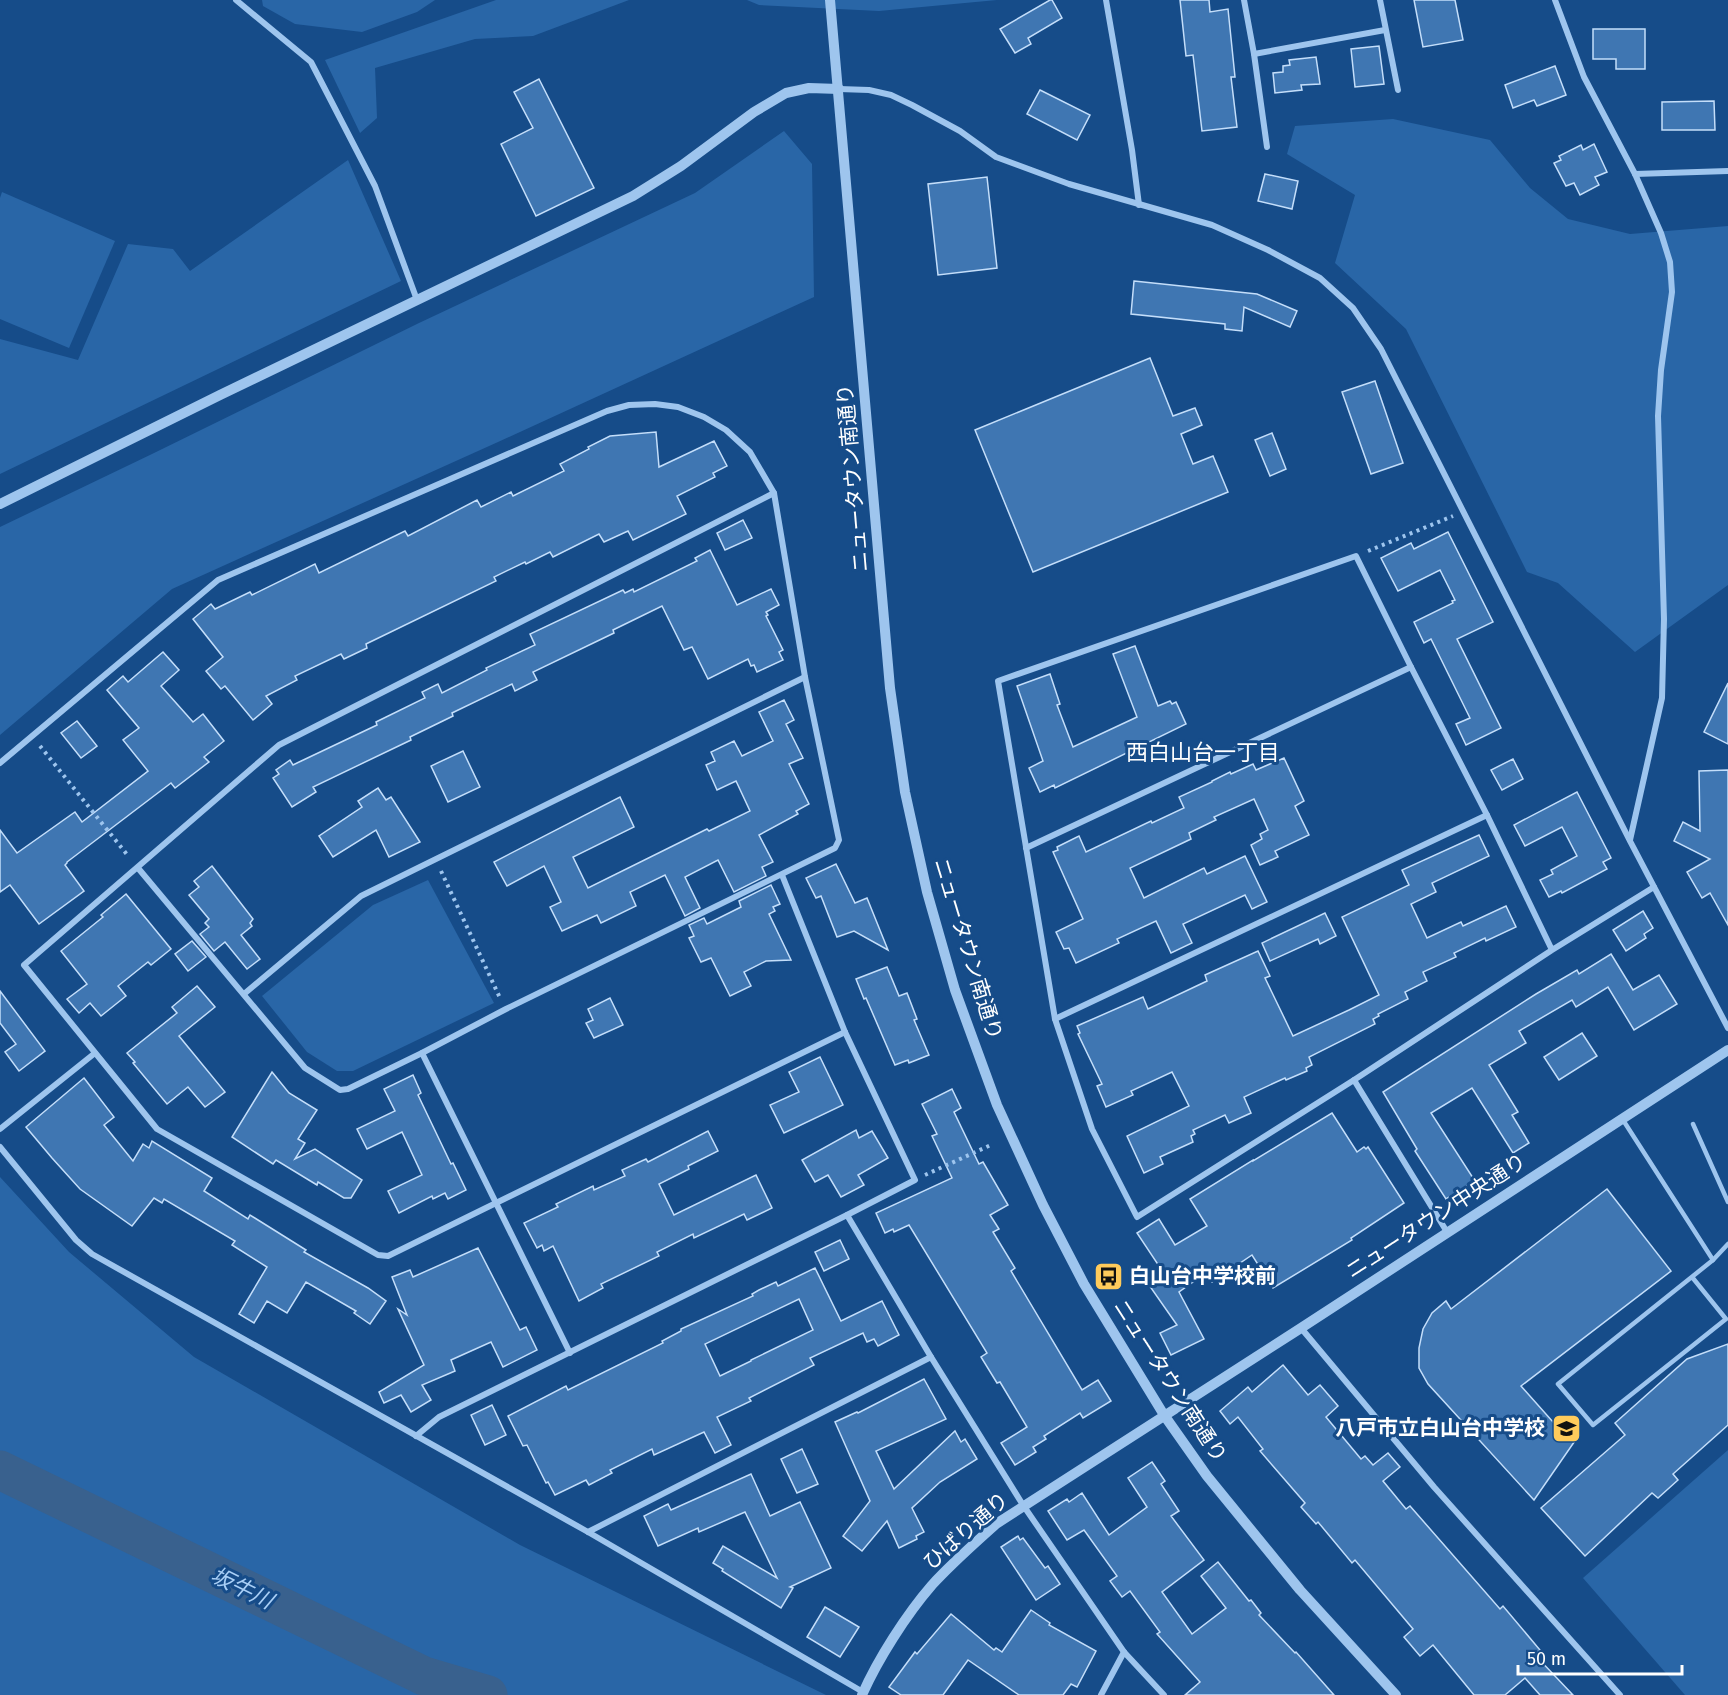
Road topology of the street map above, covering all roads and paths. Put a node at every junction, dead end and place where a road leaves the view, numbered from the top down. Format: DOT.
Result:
graph roads {
  1 [pos="236,0"];
  2 [pos="830,0"];
  3 [pos="1106,0"];
  4 [pos="1244,0"];
  5 [pos="1380,0"];
  6 [pos="1555,0"];
  7 [pos="1385,30"];
  8 [pos="1254,54"];
  9 [pos="838,89"];
  10 [pos="1398,90"];
  11 [pos="1267,147"];
  12 [pos="1728,171"];
  13 [pos="1635,174"];
  14 [pos="1139,205"];
  15 [pos="418,301"];
  16 [pos="774,493"];
  17 [pos="0,504"];
  18 [pos="1464,511"];
  19 [pos="1356,556"];
  20 [pos="1411,667"];
  21 [pos="805,677"];
  22 [pos="32,736"];
  23 [pos="0,763"];
  24 [pos="1487,815"];
  25 [pos="1630,841"];
  26 [pos="1026,848"];
  27 [pos="435,859"];
  28 [pos="138,868"];
  29 [pos="782,875"];
  30 [pos="1654,886"];
  31 [pos="1552,950"];
  32 [pos="244,994"];
  33 [pos="506,1009"];
  34 [pos="1055,1019"];
  35 [pos="1728,1028"];
  36 [pos="845,1032"];
  37 [pos="1728,1050"];
  38 [pos="95,1053"];
  39 [pos="422,1053"];
  40 [pos="1354,1080"];
  41 [pos="1622,1118"];
  42 [pos="1693,1124"];
  43 [pos="0,1129"];
  44 [pos="993,1144"];
  45 [pos="0,1147"];
  46 [pos="915,1180"];
  47 [pos="1728,1202"];
  48 [pos="496,1203"];
  49 [pos="847,1215"];
  50 [pos="1447,1232"];
  51 [pos="1728,1244"];
  52 [pos="1713,1260"];
  53 [pos="1692,1277"];
  54 [pos="1727,1320"];
  55 [pos="1301,1328"];
  56 [pos="570,1353"];
  57 [pos="931,1358"];
  58 [pos="1164,1415"];
  59 [pos="416,1436"];
  60 [pos="1023,1506"];
  61 [pos="588,1532"];
  62 [pos="1124,1652"];
  63 [pos="862,1694"];
  64 [pos="1101,1695"];
  65 [pos="1164,1695"];
  66 [pos="1396,1695"];
  67 [pos="1620,1695"];
  1 -- 15 [label="street"];
  2 -- 9 [label="street, ニュータウン南通り"];
  3 -- 14 [label="street"];
  4 -- 8 [label="street"];
  5 -- 7 [label="street"];
  6 -- 13 [label="street"];
  7 -- 8 [label="street"];
  7 -- 10 [label="street"];
  8 -- 11 [label="street"];
  9 -- 14 [label="street"];
  9 -- 15 [label="street"];
  9 -- 58 [label="street, ニュータウン南通り"];
  12 -- 13 [label="street"];
  13 -- 25 [label="street"];
  14 -- 18 [label="street"];
  15 -- 17 [label="street"];
  16 -- 21 [label="street"];
  16 -- 22 [label="street"];
  16 -- 28 [label="street"];
  18 -- 19 [label="path"];
  18 -- 25 [label="street"];
  19 -- 20 [label="street"];
  19 -- 26 [label="street"];
  20 -- 24 [label="street"];
  20 -- 26 [label="street"];
  21 -- 27 [label="street"];
  21 -- 29 [label="street"];
  22 -- 23 [label="street"];
  22 -- 28 [label="path"];
  24 -- 31 [label="street"];
  24 -- 34 [label="street"];
  25 -- 30 [label="street"];
  26 -- 34 [label="street"];
  27 -- 32 [label="street"];
  27 -- 33 [label="path"];
  28 -- 32 [label="street"];
  28 -- 38 [label="street"];
  29 -- 33 [label="street"];
  29 -- 36 [label="street"];
  30 -- 31 [label="street"];
  30 -- 35 [label="street"];
  31 -- 40 [label="street"];
  32 -- 39 [label="street"];
  33 -- 39 [label="street"];
  34 -- 40 [label="street"];
  36 -- 46 [label="street"];
  36 -- 48 [label="street"];
  37 -- 41 [label="street, ニュータウン中央通り"];
  38 -- 43 [label="street"];
  38 -- 48 [label="street"];
  39 -- 48 [label="street"];
  40 -- 50 [label="street"];
  41 -- 50 [label="street, ニュータウン中央通り"];
  41 -- 52 [label="lane"];
  42 -- 47 [label="lane"];
  44 -- 46 [label="path"];
  45 -- 59 [label="street"];
  46 -- 49 [label="street"];
  48 -- 56 [label="street"];
  49 -- 56 [label="street"];
  49 -- 57 [label="street"];
  50 -- 55 [label="street, ニュータウン中央通り"];
  51 -- 52 [label="lane"];
  52 -- 53 [label="lane"];
  53 -- 54 [label="lane"];
  53 -- 54 [label="lane"];
  55 -- 58 [label="street, ニュータウン中央通り"];
  55 -- 67 [label="street"];
  56 -- 59 [label="street"];
  57 -- 60 [label="street"];
  57 -- 61 [label="street"];
  58 -- 60 [label="street, ひばり通り"];
  58 -- 66 [label="street, ニュータウン南通り"];
  59 -- 61 [label="street"];
  60 -- 62 [label="street"];
  60 -- 63 [label="street, ひばり通り"];
  61 -- 63 [label="street"];
  62 -- 64 [label="street"];
  62 -- 65 [label="street"];
}
